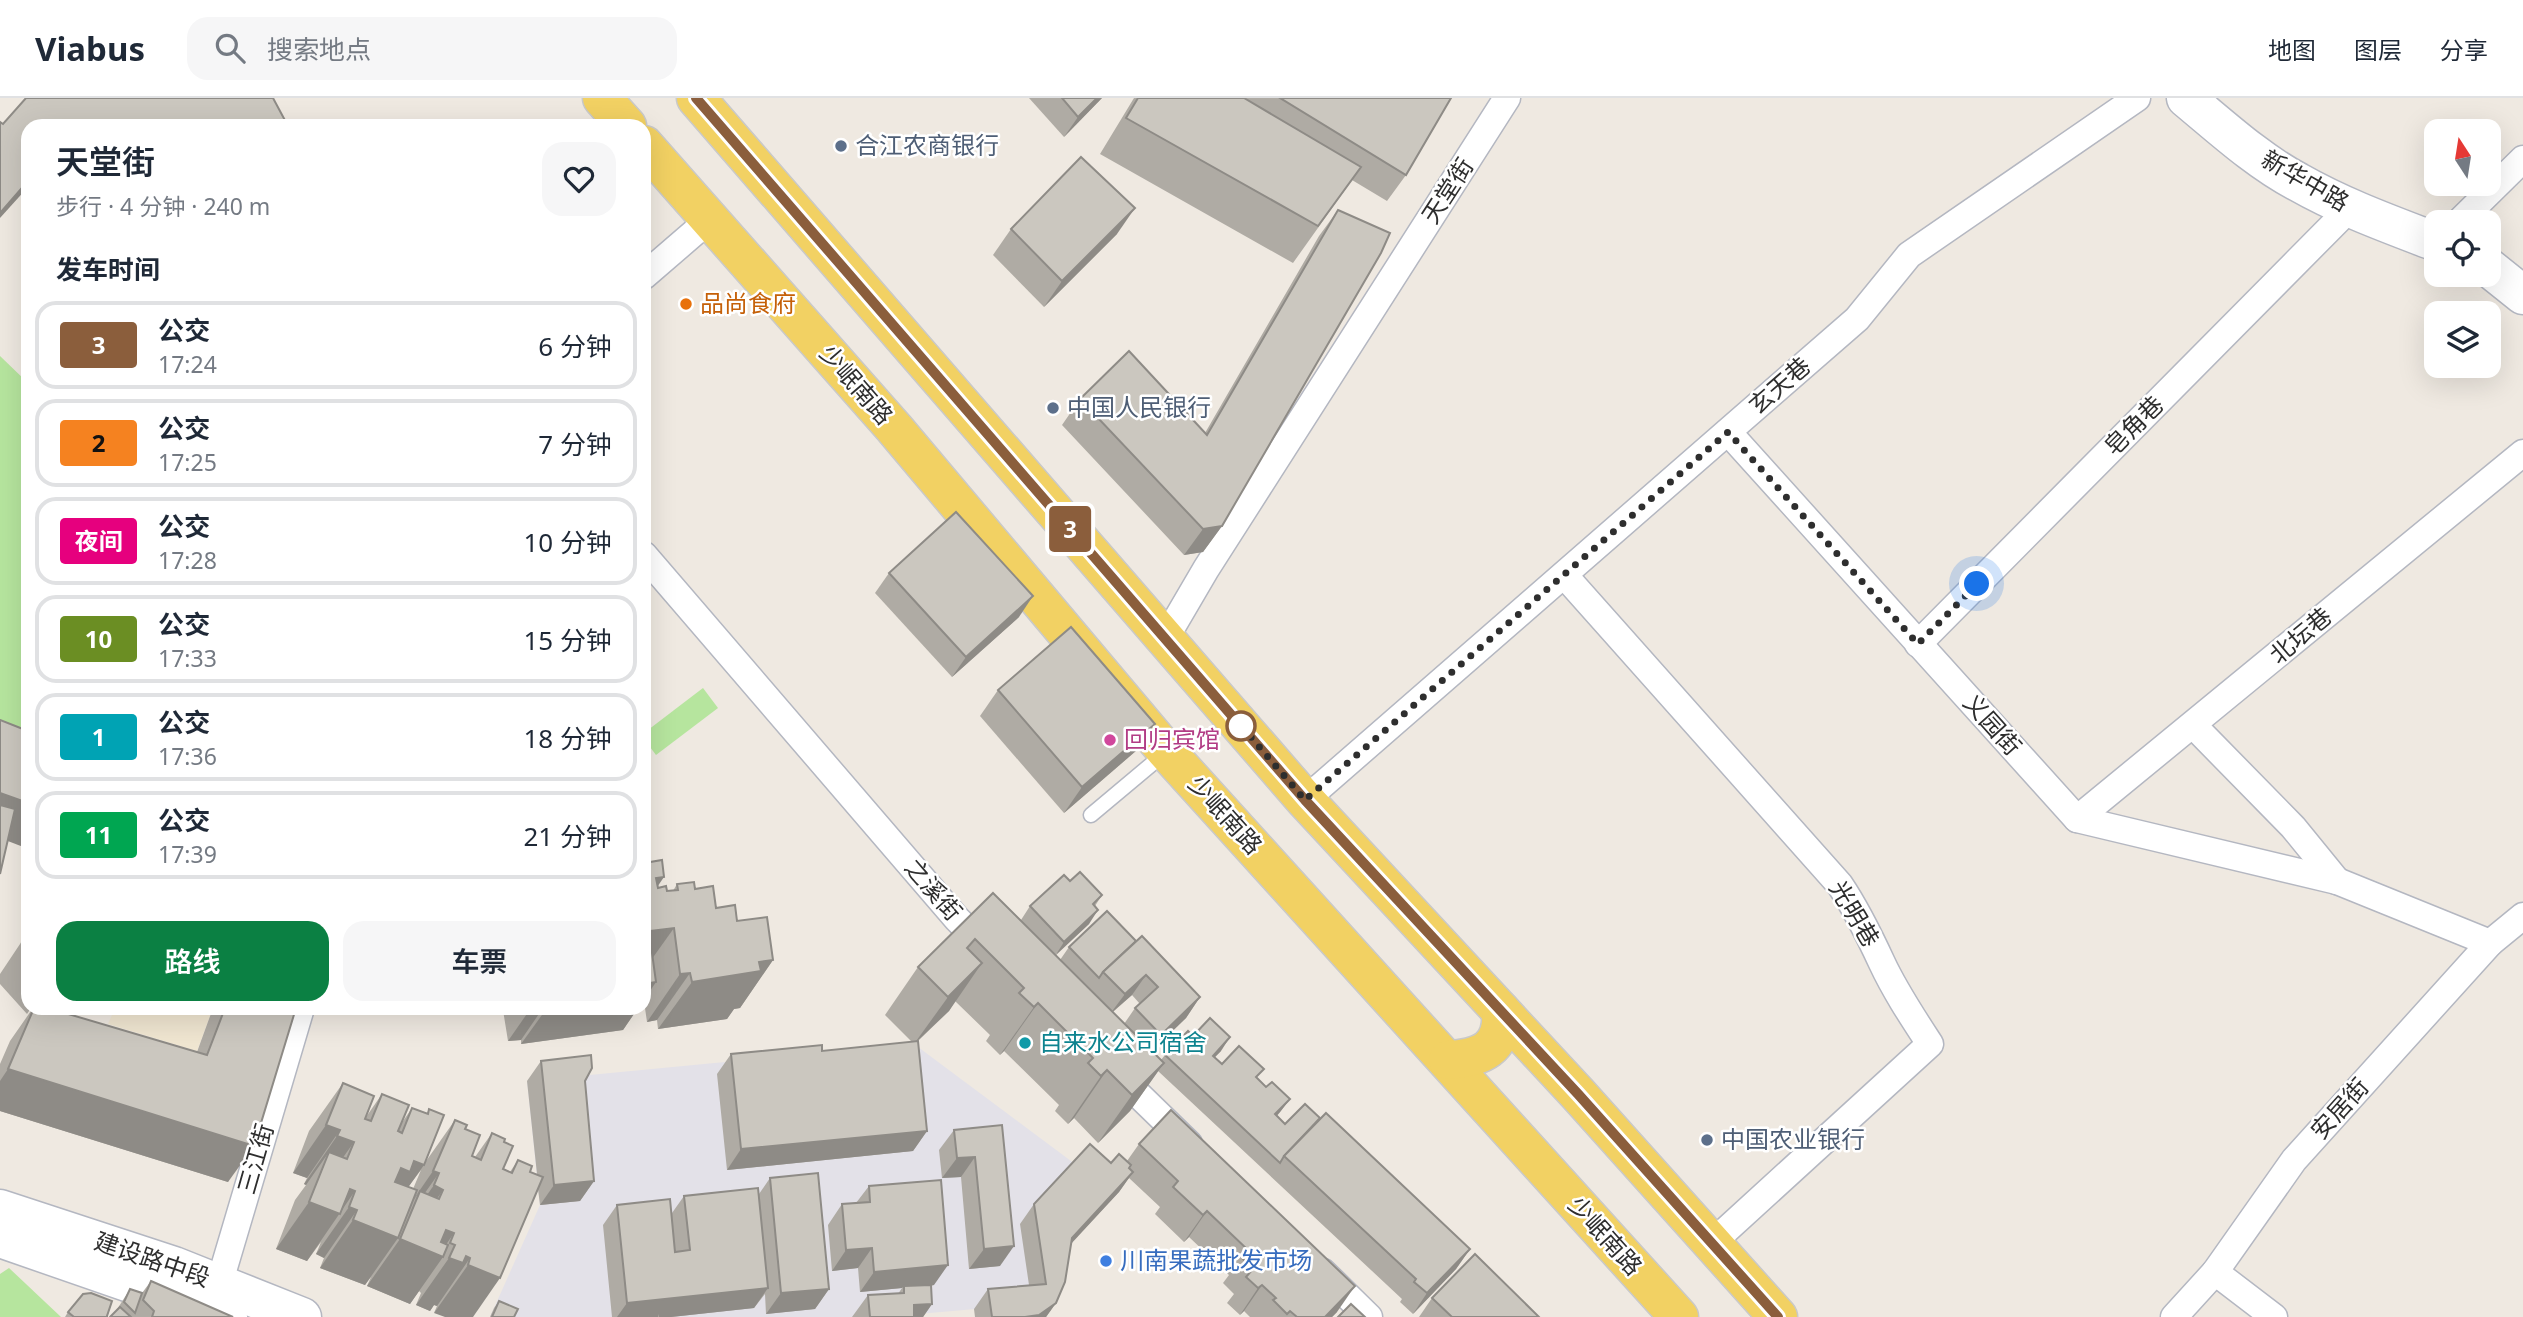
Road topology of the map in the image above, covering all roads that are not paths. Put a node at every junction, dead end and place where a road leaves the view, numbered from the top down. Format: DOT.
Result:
graph roads {
  1 [pos="696,98"];
  2 [pos="1507,98"];
  3 [pos="2137,98"];
  4 [pos="2186,98"];
  5 [pos="651,153"];
  6 [pos="2523,159"];
  7 [pos="2350,208"];
  8 [pos="2471,210"];
  9 [pos="710,219"];
  10 [pos="2424,238"];
  11 [pos="651,270"];
  12 [pos="2501,277"];
  13 [pos="2523,295"];
  14 [pos="1728,432"];
  15 [pos="2523,453"];
  16 [pos="651,563"];
  17 [pos="1565,576"];
  18 [pos="1165,639"];
  19 [pos="1918,644"];
  20 [pos="2193,725"];
  21 [pos="1166,751"];
  22 [pos="1305,800"];
  23 [pos="1091,815"];
  24 [pos="2077,819"];
  25 [pos="2337,881"];
  26 [pos="2523,916"];
  27 [pos="2490,943"];
  28 [pos="1005,967"];
  29 [pos="1501,1011"];
  30 [pos="299,1015"];
  31 [pos="1094,1052"];
  32 [pos="1448,1060"];
  33 [pos="1212,1166"];
  34 [pos="0,1209"];
  35 [pos="0,1238"];
  36 [pos="1712,1243"];
  37 [pos="1300,1251"];
  38 [pos="2215,1272"];
  39 [pos="219,1304"];
  40 [pos="302,1317"];
  41 [pos="1369,1317"];
  42 [pos="1679,1317"];
  43 [pos="1778,1317"];
  44 [pos="2174,1317"];
  45 [pos="2274,1317"];
  1 -- 18 [label="main road"];
  2 -- 18 [label="street, 天堂街"];
  3 -- 14 [label="street, 玄天巷"];
  4 -- 7 [label="main road, 新华中路"];
  5 -- 9 [label="main road, 少岷南路"];
  6 -- 8 [label="street"];
  7 -- 10 [label="main road, 新华中路"];
  7 -- 19 [label="street, 皂角巷"];
  9 -- 11 [label="street"];
  9 -- 21 [label="main road, 少岷南路"];
  12 -- 13 [label="main road"];
  14 -- 17 [label="street, 玄天巷"];
  14 -- 19 [label="street, 义园街"];
  15 -- 20 [label="street, 北坛巷"];
  16 -- 28 [label="street, 之溪街"];
  17 -- 22 [label="street, 玄天巷"];
  17 -- 36 [label="street, 光明巷"];
  18 -- 22 [label="main road"];
  19 -- 24 [label="street, 义园街"];
  20 -- 24 [label="street, 北坛巷"];
  20 -- 25 [label="street"];
  21 -- 23 [label="lane"];
  21 -- 32 [label="main road, 少岷南路"];
  22 -- 29 [label="main road"];
  24 -- 25 [label="street"];
  25 -- 27 [label="street"];
  26 -- 27 [label="street, 安居街"];
  27 -- 38 [label="street, 安居街"];
  29 -- 32 [label="main road"];
  29 -- 36 [label="main road"];
  30 -- 39 [label="street, 三江街"];
  31 -- 33 [label="street"];
  32 -- 42 [label="main road, 少岷南路"];
  34 -- 39 [label="main road, 建设路中段"];
  35 -- 39 [label="main road, 建设路中段"];
  36 -- 43 [label="main road"];
  37 -- 41 [label="street"];
  38 -- 44 [label="street, 安居街"];
  38 -- 45 [label="street"];
  39 -- 40 [label="main road, 建设路中段"];
}
